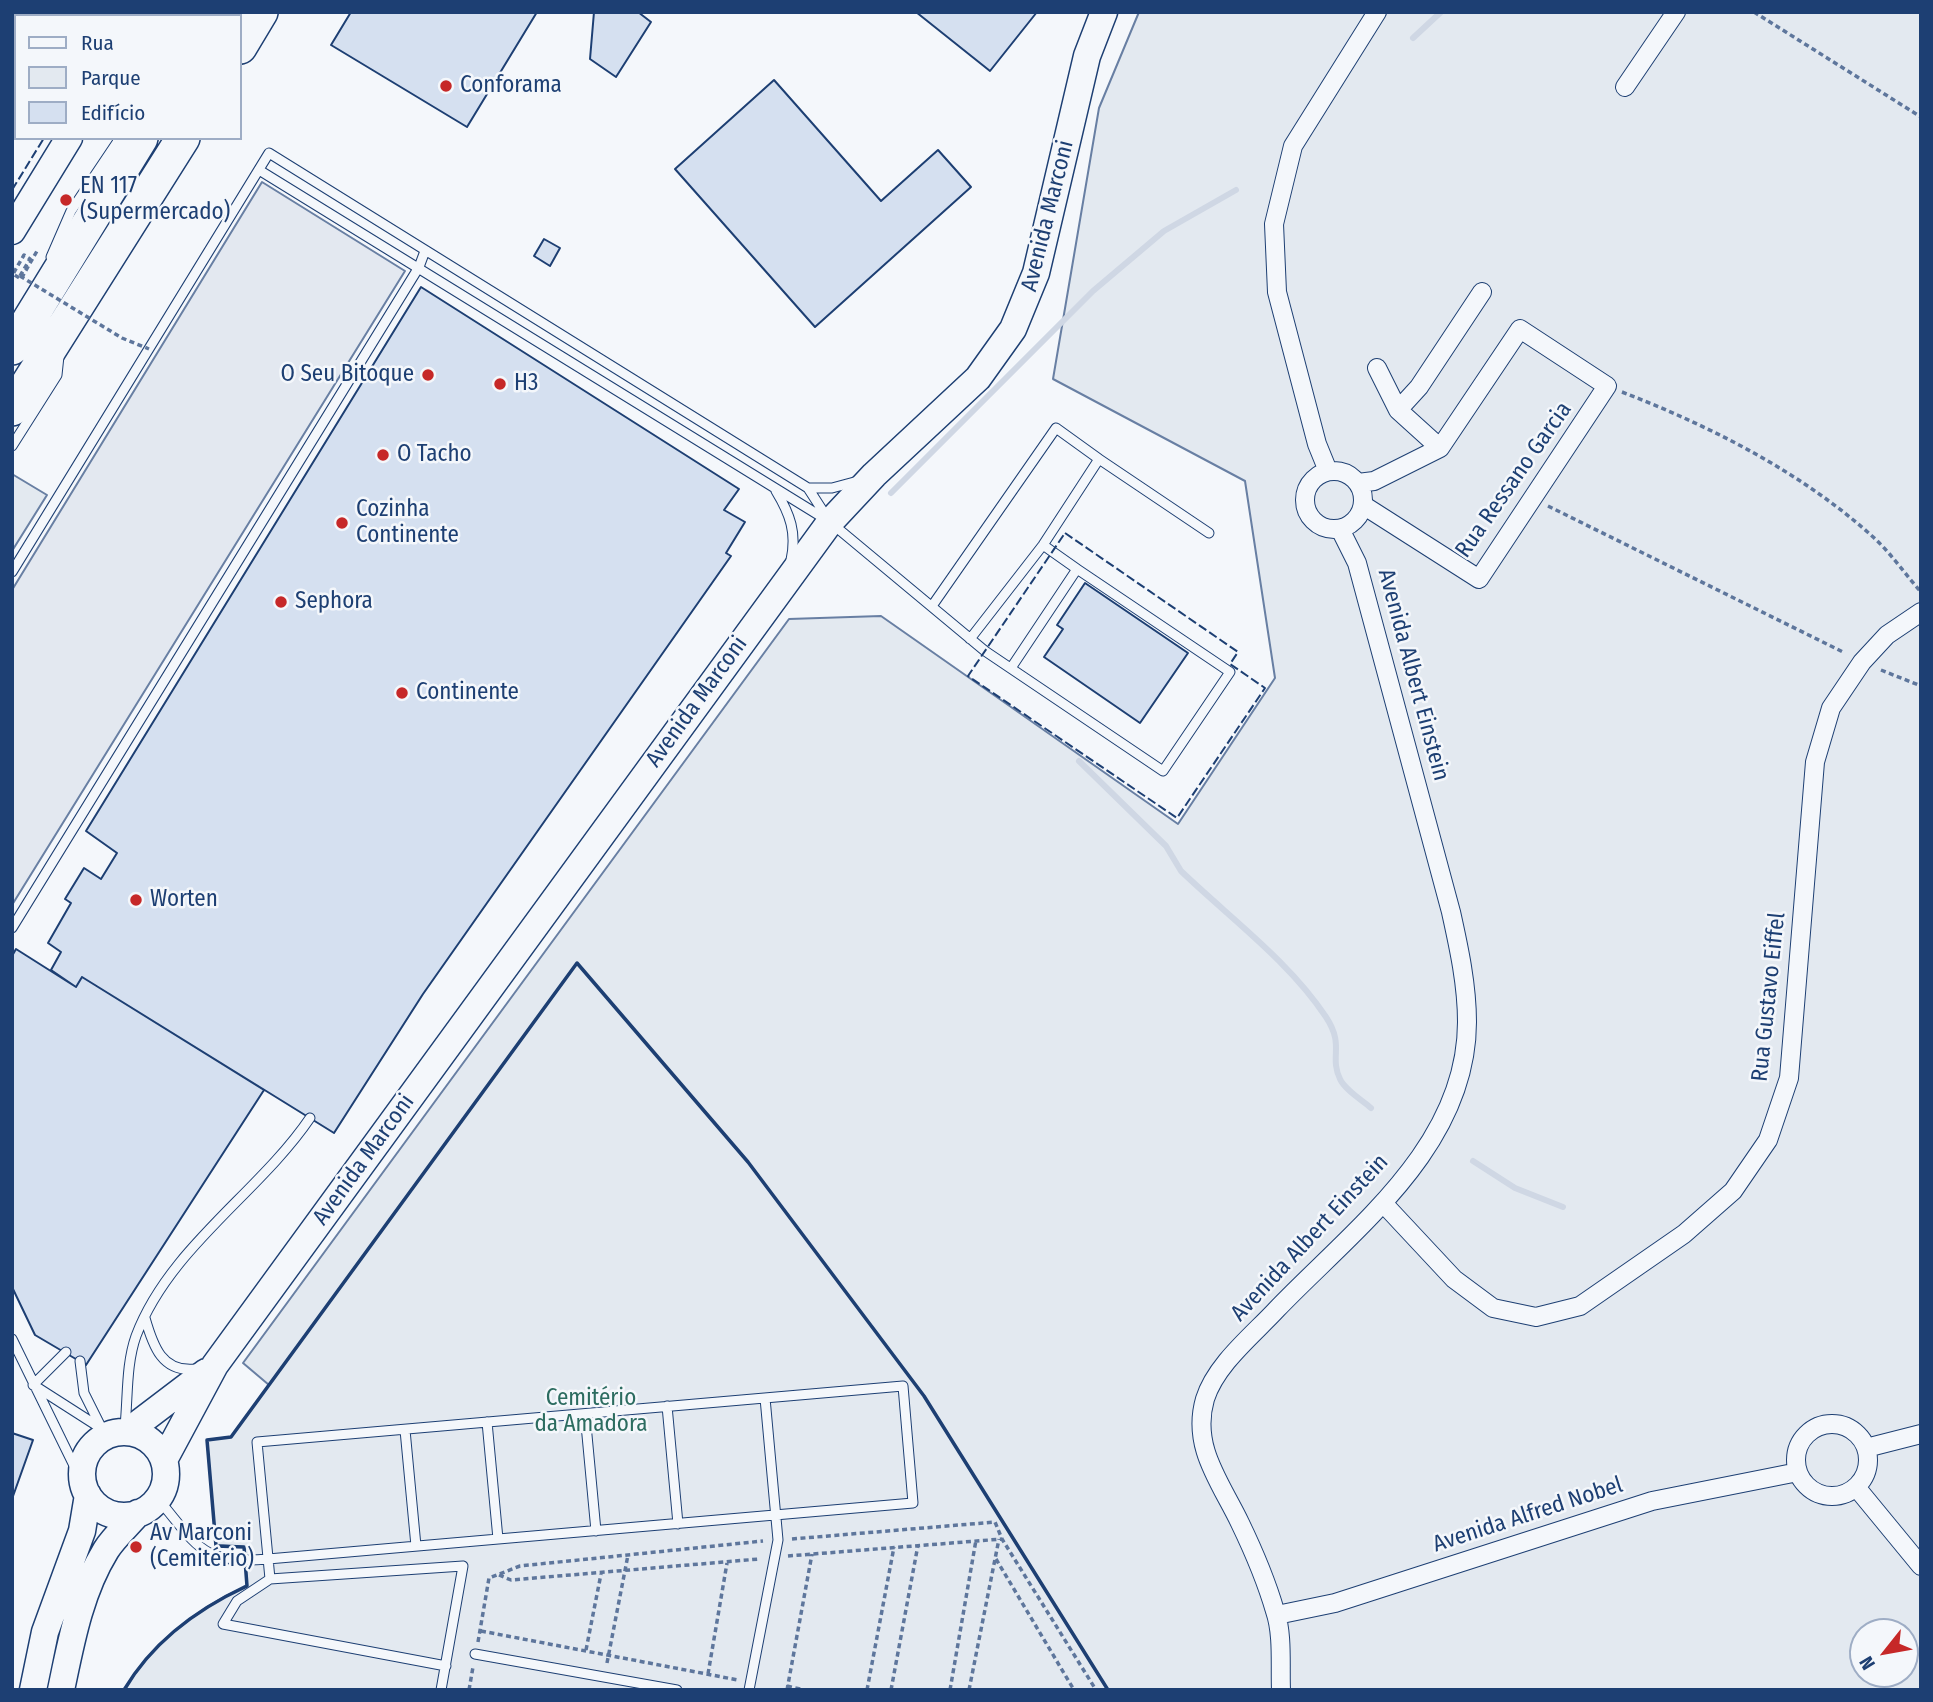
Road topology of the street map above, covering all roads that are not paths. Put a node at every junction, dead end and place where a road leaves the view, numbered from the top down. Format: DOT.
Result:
graph roads {
  1 [pos="261,12"];
  2 [pos="1104,12"];
  3 [pos="1377,12"];
  4 [pos="1676,12"];
  5 [pos="242,44"];
  6 [pos="1625,87"];
  7 [pos="68,140"];
  8 [pos="119,140"];
  9 [pos="140,140"];
  10 [pos="182,140"];
  11 [pos="259,170"];
  12 [pos="12,231"];
  13 [pos="425,251"];
  14 [pos="419,267"];
  15 [pos="1482,292"];
  16 [pos="37,308"];
  17 [pos="61,333"];
  18 [pos="12,348"];
  19 [pos="1377,368"];
  20 [pos="12,409"];
  21 [pos="1398,410"];
  22 [pos="12,446"];
  23 [pos="1440,448"];
  24 [pos="1100,459"];
  25 [pos="1328,471"];
  26 [pos="874,475"];
  27 [pos="1358,484"];
  28 [pos="808,488"];
  29 [pos="775,490"];
  30 [pos="1363,505"];
  31 [pos="830,522"];
  32 [pos="1340,529"];
  33 [pos="1209,533"];
  34 [pos="1042,545"];
  35 [pos="1077,569"];
  36 [pos="12,572"];
  37 [pos="785,581"];
  38 [pos="932,606"];
  39 [pos="1921,612"];
  40 [pos="970,639"];
  41 [pos="1011,668"];
  42 [pos="12,928"];
  43 [pos="310,1118"];
  44 [pos="1382,1203"];
  45 [pos="145,1318"];
  46 [pos="12,1339"];
  47 [pos="66,1352"];
  48 [pos="80,1361"];
  49 [pos="12,1363"];
  50 [pos="215,1365"];
  51 [pos="26,1369"];
  52 [pos="33,1385"];
  53 [pos="765,1398"];
  54 [pos="667,1406"];
  55 [pos="586,1414"];
  56 [pos="487,1422"];
  57 [pos="405,1430"];
  58 [pos="116,1432"];
  59 [pos="1921,1434"];
  60 [pos="1866,1448"];
  61 [pos="164,1460"];
  62 [pos="1798,1472"];
  63 [pos="1856,1487"];
  64 [pos="86,1491"];
  65 [pos="148,1506"];
  66 [pos="777,1515"];
  67 [pos="678,1524"];
  68 [pos="596,1531"];
  69 [pos="498,1539"];
  70 [pos="416,1546"];
  71 [pos="268,1559"];
  72 [pos="1921,1566"];
  73 [pos="270,1579"];
  74 [pos="1277,1615"];
  75 [pos="475,1654"];
  76 [pos="446,1665"];
  77 [pos="750,1686"];
  78 [pos="33,1690"];
  79 [pos="61,1690"];
  80 [pos="441,1690"];
  81 [pos="677,1690"];
  82 [pos="1281,1690"];
  1 -- 5 [label="highway"];
  2 -- 26 [label="street, Avenida Marconi"];
  3 -- 25 [label="street"];
  4 -- 6 [label="street"];
  7 -- 12 [label="street"];
  8 -- 16 [label="lane"];
  9 -- 16 [label="highway"];
  10 -- 17 [label="highway"];
  11 -- 13 [label="lane"];
  11 -- 14 [label="lane"];
  11 -- 36 [label="lane"];
  13 -- 14 [label="lane"];
  13 -- 28 [label="lane"];
  14 -- 29 [label="lane"];
  14 -- 42 [label="lane"];
  15 -- 21 [label="street"];
  16 -- 18 [label="highway"];
  17 -- 20 [label="highway"];
  17 -- 22 [label="lane"];
  19 -- 21 [label="street"];
  21 -- 23 [label="street"];
  23 -- 27 [label="street"];
  23 -- 30 [label="street, Rua Ressano Garcia"];
  24 -- 33 [label="lane"];
  24 -- 34 [label="lane"];
  24 -- 38 [label="lane"];
  25 -- 27 [label="street"];
  25 -- 32 [label="street"];
  26 -- 28 [label="lane"];
  26 -- 31 [label="street, Avenida Marconi"];
  27 -- 30 [label="street"];
  28 -- 31 [label="lane"];
  29 -- 31 [label="lane"];
  29 -- 37 [label="lane"];
  30 -- 32 [label="street"];
  31 -- 37 [label="street, Avenida Marconi"];
  31 -- 38 [label="lane"];
  32 -- 44 [label="street, Avenida Albert Einstein"];
  34 -- 35 [label="lane"];
  34 -- 40 [label="lane"];
  35 -- 41 [label="lane"];
  35 -- 41 [label="lane"];
  37 -- 50 [label="street, Avenida Marconi"];
  38 -- 40 [label="lane"];
  39 -- 44 [label="street, Rua Gustavo Eiffel"];
  40 -- 41 [label="lane"];
  43 -- 45 [label="lane"];
  44 -- 74 [label="street, Avenida Albert Einstein"];
  45 -- 50 [label="lane"];
  45 -- 58 [label="lane"];
  46 -- 51 [label="lane"];
  47 -- 52 [label="lane"];
  48 -- 58 [label="lane"];
  49 -- 51 [label="lane"];
  50 -- 58 [label="street, Avenida Marconi"];
  50 -- 61 [label="street, Avenida Marconi"];
  51 -- 52 [label="lane"];
  52 -- 58 [label="lane"];
  52 -- 64 [label="lane"];
  53 -- 54 [label="lane"];
  53 -- 66 [label="lane"];
  53 -- 66 [label="lane"];
  54 -- 55 [label="lane"];
  54 -- 67 [label="lane"];
  55 -- 56 [label="lane"];
  55 -- 68 [label="lane"];
  56 -- 57 [label="lane"];
  56 -- 69 [label="lane"];
  57 -- 70 [label="lane"];
  57 -- 71 [label="lane"];
  58 -- 61 [label="street"];
  58 -- 64 [label="street"];
  59 -- 60 [label="street"];
  60 -- 62 [label="street"];
  60 -- 63 [label="street"];
  61 -- 65 [label="street"];
  62 -- 63 [label="street"];
  62 -- 74 [label="street, Avenida Alfred Nobel"];
  63 -- 72 [label="street"];
  64 -- 65 [label="street"];
  64 -- 78 [label="street"];
  65 -- 71 [label="lane"];
  65 -- 79 [label="street"];
  66 -- 67 [label="lane"];
  66 -- 77 [label="lane"];
  67 -- 68 [label="lane"];
  68 -- 69 [label="lane"];
  69 -- 70 [label="lane"];
  70 -- 71 [label="lane"];
  71 -- 73 [label="lane"];
  73 -- 76 [label="lane"];
  73 -- 76 [label="lane"];
  74 -- 82 [label="street, Avenida Albert Einstein"];
  75 -- 81 [label="lane"];
  76 -- 80 [label="lane"];
}
